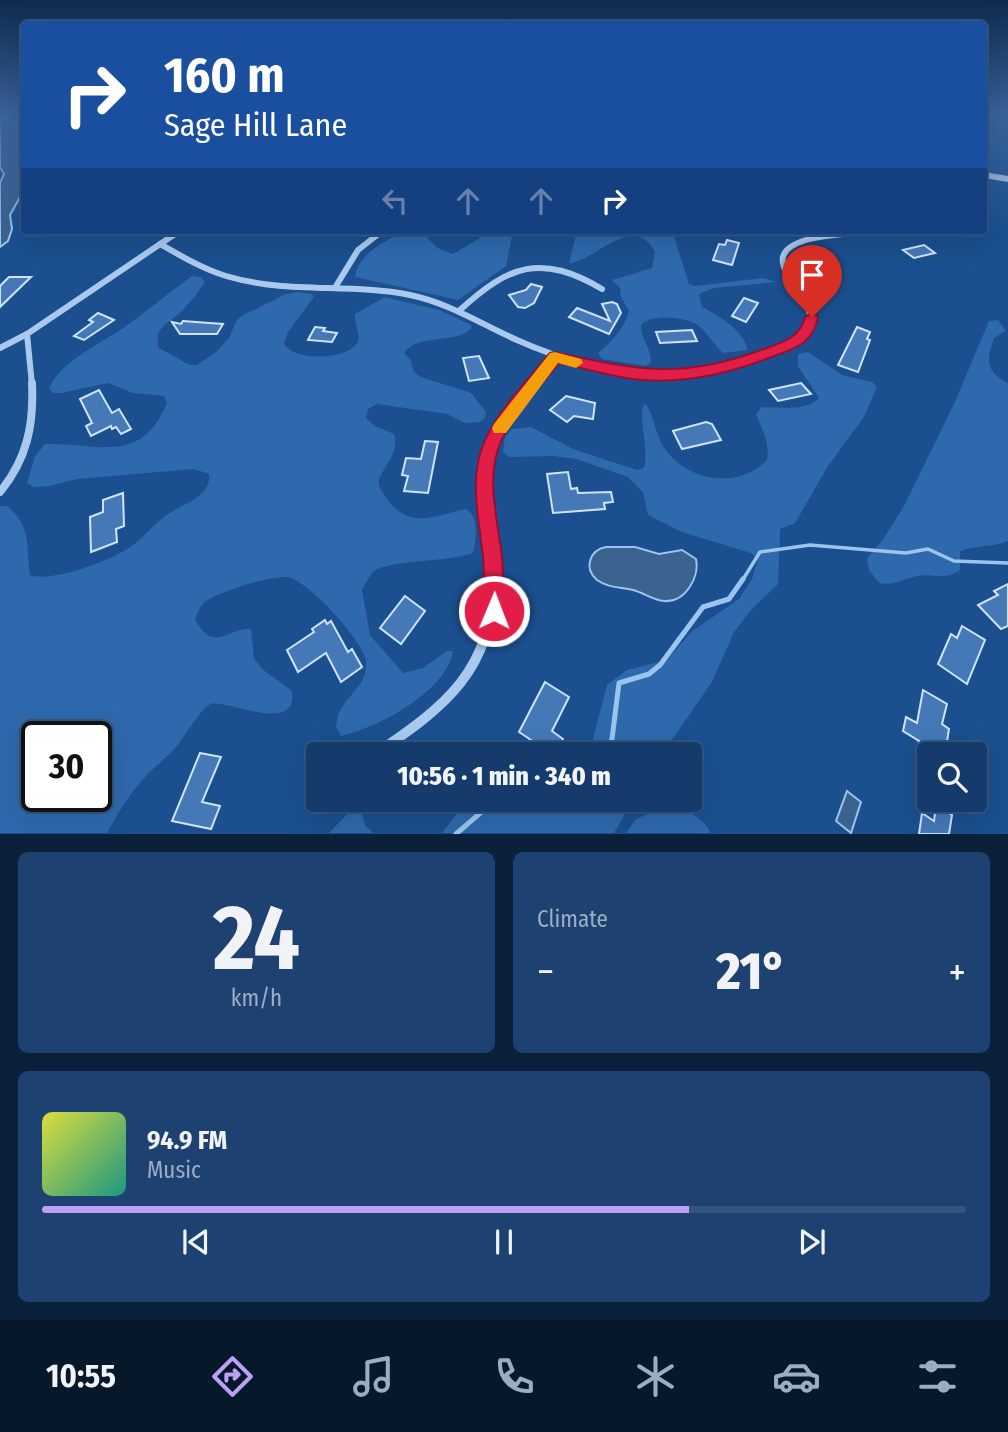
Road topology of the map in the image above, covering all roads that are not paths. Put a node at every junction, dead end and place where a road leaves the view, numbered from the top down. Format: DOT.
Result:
graph roads {
  1 [pos="987,176"];
  2 [pos="1008,179"];
  3 [pos="174,235"];
  4 [pos="378,235"];
  5 [pos="847,235"];
  6 [pos="160,244"];
  7 [pos="336,286"];
  8 [pos="602,289"];
  9 [pos="460,310"];
  10 [pos="27,334"];
  11 [pos="0,348"];
  12 [pos="555,357"];
  13 [pos="0,492"];
  14 [pos="391,742"];
  1 -- 2 [label="main road"];
  3 -- 6 [label="street"];
  4 -- 7 [label="street"];
  5 -- 12 [label="street"];
  6 -- 7 [label="street"];
  6 -- 10 [label="street"];
  7 -- 9 [label="street"];
  8 -- 9 [label="street"];
  9 -- 12 [label="street"];
  10 -- 11 [label="street"];
  10 -- 13 [label="street"];
  12 -- 14 [label="street"];
}
